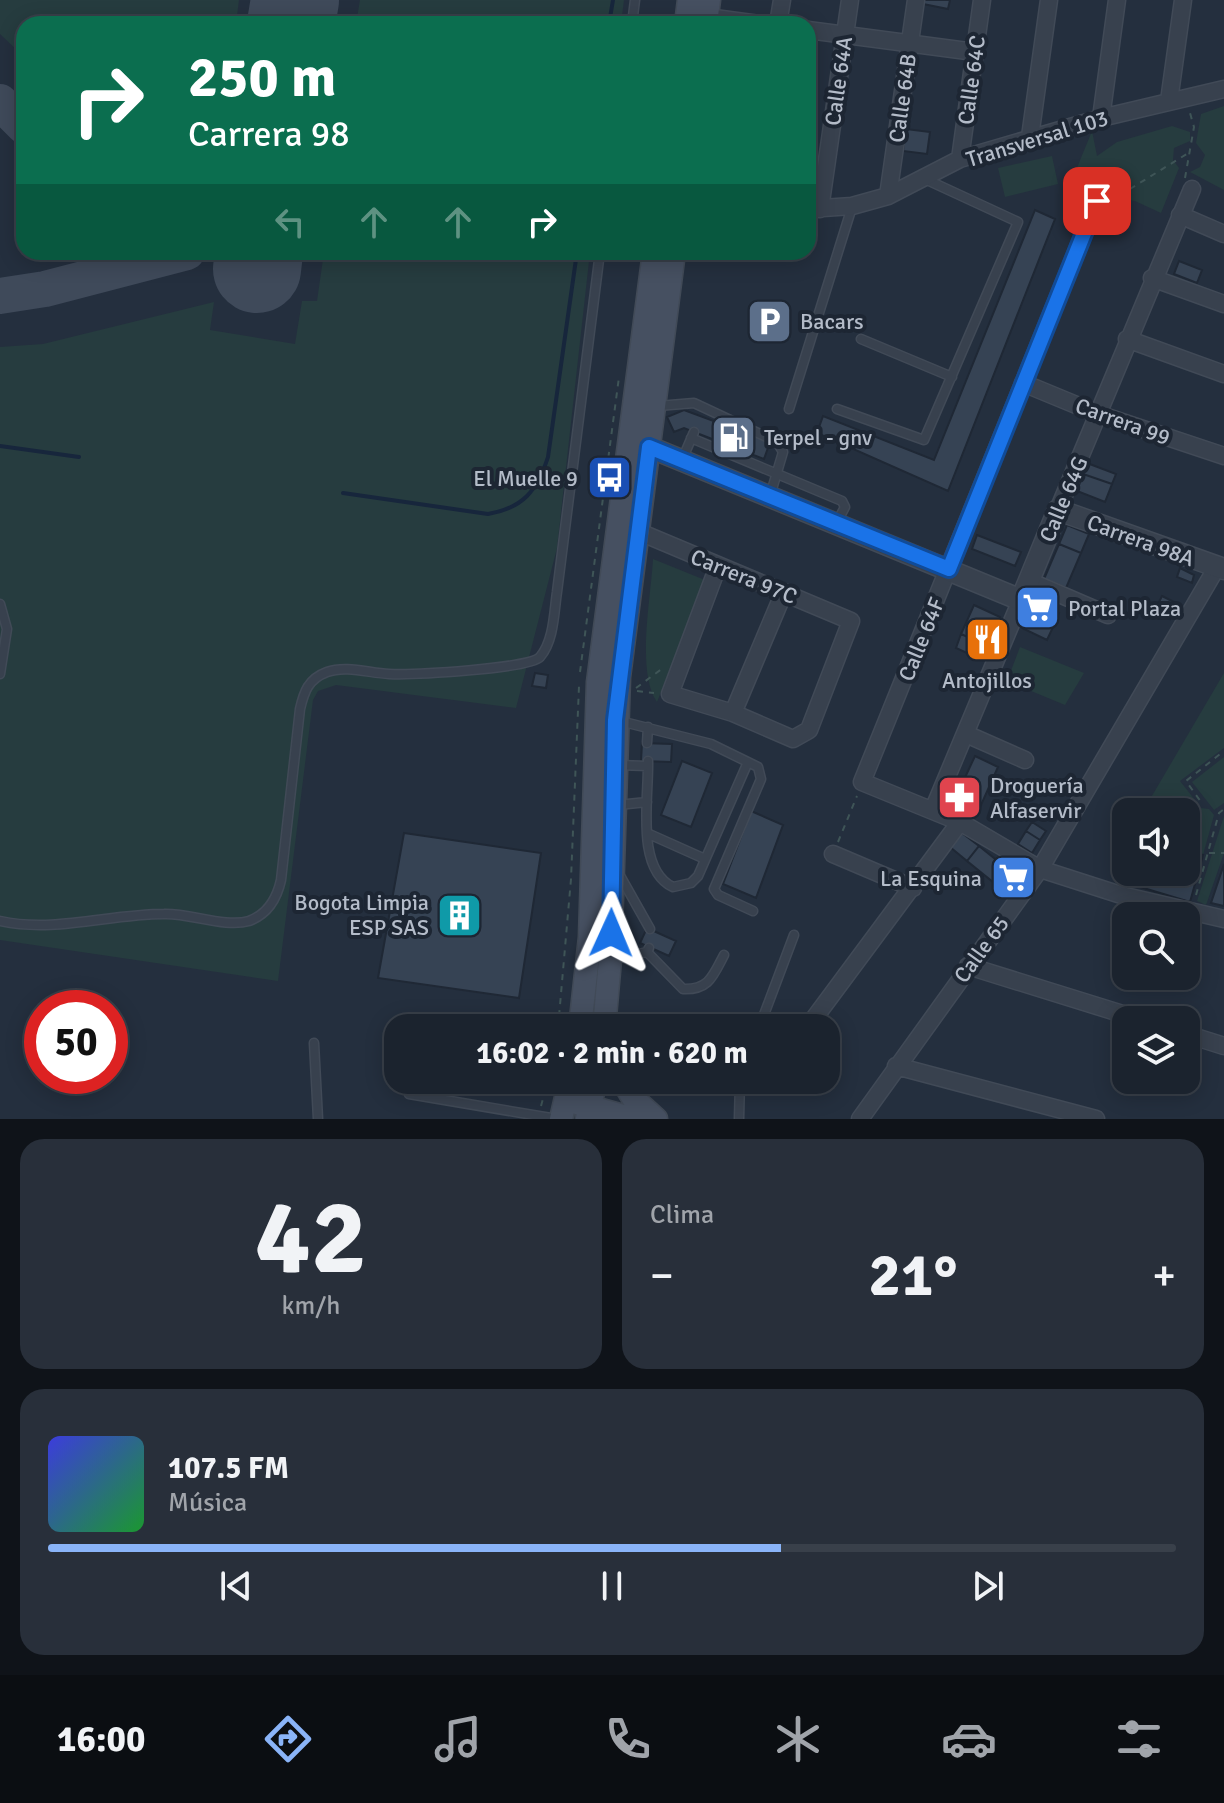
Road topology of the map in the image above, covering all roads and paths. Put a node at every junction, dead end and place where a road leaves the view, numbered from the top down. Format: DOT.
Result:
graph roads {
  1 [pos="689,0"];
  2 [pos="850,0"];
  3 [pos="916,0"];
  4 [pos="982,0"];
  5 [pos="1049,0"];
  6 [pos="1117,0"];
  7 [pos="1183,0"];
  8 [pos="702,16"];
  9 [pos="816,31"];
  10 [pos="845,35"];
  11 [pos="910,44"];
  12 [pos="975,52"];
  13 [pos="1224,89"];
  14 [pos="1177,99"];
  15 [pos="1101,118"];
  16 [pos="1030,137"];
  17 [pos="1190,152"];
  18 [pos="960,159"];
  19 [pos="924,179"];
  20 [pos="1192,189"];
  21 [pos="888,196"];
  22 [pos="816,198"];
  23 [pos="1097,201"];
  24 [pos="852,206"];
  25 [pos="816,209"];
  26 [pos="1180,215"];
  27 [pos="1224,234"];
  28 [pos="599,260"];
  29 [pos="653,260"];
  30 [pos="673,260"];
  31 [pos="1152,278"];
  32 [pos="1224,304"];
  33 [pos="861,339"];
  34 [pos="1127,339"];
  35 [pos="1224,374"];
  36 [pos="952,377"];
  37 [pos="1023,383"];
  38 [pos="654,407"];
  39 [pos="789,409"];
  40 [pos="837,409"];
  41 [pos="1098,414"];
  42 [pos="649,447"];
  43 [pos="726,453"];
  44 [pos="1224,456"];
  45 [pos="681,461"];
  46 [pos="779,474"];
  47 [pos="716,475"];
  48 [pos="769,497"];
  49 [pos="1058,510"];
  50 [pos="836,524"];
  51 [pos="637,531"];
  52 [pos="718,566"];
  53 [pos="1220,568"];
  54 [pos="949,569"];
  55 [pos="1025,590"];
  56 [pos="784,592"];
  57 [pos="0,604"];
  58 [pos="1108,615"];
  59 [pos="684,652"];
  60 [pos="0,674"];
  61 [pos="670,694"];
  62 [pos="733,713"];
  63 [pos="615,720"];
  64 [pos="648,727"];
  65 [pos="966,734"];
  66 [pos="647,743"];
  67 [pos="1224,751"];
  68 [pos="1025,760"];
  69 [pos="748,762"];
  70 [pos="614,765"];
  71 [pos="862,782"];
  72 [pos="1198,798"];
  73 [pos="647,802"];
  74 [pos="614,805"];
  75 [pos="1224,809"];
  76 [pos="933,810"];
  77 [pos="960,822"];
  78 [pos="649,834"];
  79 [pos="1208,853"];
  80 [pos="1224,853"];
  81 [pos="833,854"];
  82 [pos="611,858"];
  83 [pos="705,859"];
  84 [pos="1040,869"];
  85 [pos="913,888"];
  86 [pos="1150,902"];
  87 [pos="1194,902"];
  88 [pos="753,911"];
  89 [pos="1200,914"];
  90 [pos="1224,919"];
  91 [pos="0,921"];
  92 [pos="650,929"];
  93 [pos="794,935"];
  94 [pos="724,955"];
  95 [pos="610,960"];
  96 [pos="968,966"];
  97 [pos="608,999"];
  98 [pos="1112,1011"];
  99 [pos="582,1014"];
  100 [pos="606,1014"];
  101 [pos="610,1014"];
  102 [pos="764,1014"];
  103 [pos="818,1014"];
  104 [pos="1200,1038"];
  105 [pos="314,1043"];
  106 [pos="1224,1046"];
  107 [pos="896,1066"];
  108 [pos="409,1094"];
  109 [pos="631,1094"];
  110 [pos="740,1094"];
  111 [pos="559,1106"];
  112 [pos="588,1113"];
  113 [pos="522,1115"];
  114 [pos="318,1119"];
  115 [pos="634,1119"];
  116 [pos="656,1119"];
  117 [pos="739,1119"];
  118 [pos="860,1119"];
  119 [pos="1096,1119"];
  1 -- 8 [label="main road"];
  2 -- 10 [label="street, Calle 64A"];
  3 -- 11 [label="street, Calle 64B"];
  4 -- 12 [label="street, Calle 64C"];
  5 -- 16 [label="street"];
  6 -- 15 [label="street"];
  7 -- 14 [label="street"];
  9 -- 10 [label="street"];
  10 -- 11 [label="street"];
  10 -- 22 [label="street, Calle 64A"];
  11 -- 12 [label="street"];
  11 -- 21 [label="street, Calle 64B"];
  12 -- 18 [label="street, Calle 64C"];
  13 -- 14 [label="street, Transversal 103"];
  14 -- 15 [label="street, Transversal 103"];
  14 -- 17 [label="path"];
  15 -- 16 [label="street, Transversal 103"];
  16 -- 18 [label="street, Transversal 103"];
  17 -- 20 [label="path"];
  17 -- 23 [label="path"];
  18 -- 19 [label="street, Transversal 103"];
  19 -- 21 [label="street, Transversal 103"];
  19 -- 36 [label="lane"];
  20 -- 26 [label="street, Calle 64G"];
  21 -- 24 [label="street, Transversal 103"];
  23 -- 37 [label="street, Calle 64F"];
  24 -- 25 [label="street, Transversal 103"];
  24 -- 39 [label="lane"];
  26 -- 27 [label="street"];
  26 -- 31 [label="street, Calle 64G"];
  28 -- 91 [label="lane"];
  29 -- 99 [label="main road"];
  30 -- 38 [label="main road"];
  31 -- 32 [label="street"];
  31 -- 34 [label="street, Calle 64G"];
  33 -- 36 [label="lane"];
  34 -- 35 [label="street"];
  34 -- 41 [label="street, Calle 64G"];
  36 -- 40 [label="lane"];
  37 -- 41 [label="street, Carrera 99"];
  37 -- 54 [label="street, Calle 64F"];
  38 -- 42 [label="main road"];
  38 -- 46 [label="lane"];
  41 -- 44 [label="street, Carrera 99"];
  41 -- 49 [label="street, Calle 64G"];
  42 -- 45 [label="street"];
  42 -- 51 [label="main road"];
  43 -- 45 [label="lane"];
  43 -- 46 [label="lane"];
  43 -- 47 [label="lane"];
  45 -- 47 [label="street"];
  46 -- 48 [label="lane"];
  46 -- 50 [label="lane"];
  47 -- 48 [label="street"];
  48 -- 50 [label="street"];
  49 -- 53 [label="street, Carrera 98A"];
  49 -- 55 [label="street, Calle 64G"];
  50 -- 54 [label="street"];
  51 -- 52 [label="street, Carrera 97C"];
  51 -- 63 [label="main road"];
  52 -- 56 [label="street, Carrera 97C"];
  52 -- 59 [label="street"];
  53 -- 84 [label="street, Calle 65"];
  54 -- 55 [label="street"];
  54 -- 71 [label="street, Calle 64F"];
  55 -- 58 [label="street"];
  55 -- 65 [label="street, Calle 64G"];
  56 -- 62 [label="street"];
  56 -- 62 [label="street, Carrera 97C"];
  57 -- 60 [label="lane"];
  59 -- 61 [label="street"];
  59 -- 61 [label="path"];
  61 -- 62 [label="street"];
  63 -- 64 [label="lane"];
  63 -- 70 [label="main road"];
  64 -- 66 [label="lane"];
  64 -- 69 [label="lane"];
  65 -- 68 [label="street"];
  65 -- 76 [label="street, Calle 64G"];
  67 -- 72 [label="path"];
  69 -- 83 [label="lane"];
  69 -- 88 [label="lane"];
  70 -- 73 [label="lane"];
  70 -- 74 [label="main road"];
  71 -- 76 [label="street"];
  71 -- 81 [label="path"];
  73 -- 74 [label="lane"];
  73 -- 78 [label="lane"];
  74 -- 82 [label="main road"];
  75 -- 79 [label="path"];
  76 -- 77 [label="street"];
  77 -- 84 [label="street"];
  77 -- 85 [label="street"];
  78 -- 83 [label="lane"];
  78 -- 83 [label="lane"];
  79 -- 80 [label="path"];
  79 -- 87 [label="path"];
  81 -- 85 [label="street"];
  82 -- 92 [label="lane"];
  82 -- 95 [label="main road"];
  84 -- 86 [label="street"];
  84 -- 96 [label="street, Calle 65"];
  85 -- 103 [label="street"];
  89 -- 90 [label="street"];
  93 -- 102 [label="lane"];
  94 -- 95 [label="lane"];
  95 -- 97 [label="main road"];
  96 -- 98 [label="street"];
  96 -- 107 [label="street, Calle 65"];
  97 -- 100 [label="main road"];
  97 -- 101 [label="main road"];
  104 -- 106 [label="street"];
  105 -- 114 [label="lane"];
  107 -- 118 [label="street, Calle 65"];
  107 -- 119 [label="street"];
  108 -- 113 [label="lane"];
  109 -- 116 [label="main road"];
  110 -- 117 [label="lane"];
  111 -- 112 [label="main road"];
  111 -- 113 [label="lane"];
  112 -- 115 [label="main road"];
}
